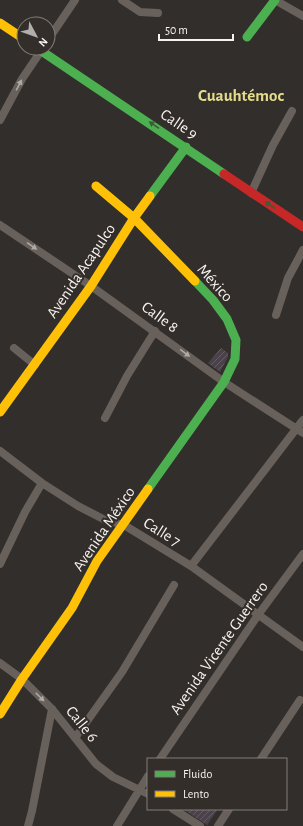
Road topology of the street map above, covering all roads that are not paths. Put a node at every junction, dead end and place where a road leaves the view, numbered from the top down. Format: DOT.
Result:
graph roads {
  1 [pos="75,0"];
  2 [pos="122,0"];
  3 [pos="275,0"];
  4 [pos="158,13"];
  5 [pos="303,16"];
  6 [pos="0,23"];
  7 [pos="56,28"];
  8 [pos="16,34"];
  9 [pos="247,37"];
  10 [pos="36,56"];
  11 [pos="50,56"];
  12 [pos="292,111"];
  13 [pos="0,120"];
  14 [pos="186,147"];
  15 [pos="96,186"];
  16 [pos="251,193"];
  17 [pos="134,218"];
  18 [pos="0,225"];
  19 [pos="303,227"];
  20 [pos="303,250"];
  21 [pos="91,286"];
  22 [pos="276,315"];
  23 [pos="155,331"];
  24 [pos="14,348"];
  25 [pos="35,365"];
  26 [pos="224,382"];
  27 [pos="0,412"];
  28 [pos="105,418"];
  29 [pos="303,420"];
  30 [pos="300,431"];
  31 [pos="0,452"];
  32 [pos="42,483"];
  33 [pos="124,525"];
  34 [pos="303,554"];
  35 [pos="0,564"];
  36 [pos="190,566"];
  37 [pos="174,585"];
  38 [pos="258,616"];
  39 [pos="303,647"];
  40 [pos="0,663"];
  41 [pos="22,679"];
  42 [pos="300,700"];
  43 [pos="52,709"];
  44 [pos="0,714"];
  45 [pos="75,738"];
  46 [pos="161,758"];
  47 [pos="262,758"];
  48 [pos="147,777"];
  49 [pos="139,789"];
  50 [pos="147,793"];
  51 [pos="175,810"];
  52 [pos="228,810"];
  53 [pos="28,826"];
  54 [pos="117,826"];
  55 [pos="200,826"];
  56 [pos="218,826"];
  1 -- 7 [label="street"];
  2 -- 4 [label="street"];
  3 -- 5 [label="street"];
  3 -- 9 [label="street"];
  6 -- 8 [label="street"];
  13 -- 10 [label="street, one-way"];
  14 -- 11 [label="street, Calle 9, one-way"];
  12 -- 16 [label="street"];
  14 -- 16 [label="street, Calle 9"];
  14 -- 17 [label="street, Avenida Acapulco"];
  15 -- 17 [label="street, México"];
  19 -- 16 [label="street, Calle 9, one-way"];
  17 -- 21 [label="street, Avenida Acapulco"];
  17 -- 26 [label="street, México"];
  18 -- 21 [label="street, Calle 8, one-way"];
  20 -- 22 [label="street"];
  21 -- 23 [label="street, Calle 8"];
  21 -- 25 [label="street, Avenida Acapulco"];
  23 -- 26 [label="street, Calle 8, one-way"];
  23 -- 28 [label="street"];
  24 -- 25 [label="street"];
  25 -- 27 [label="street, Avenida Acapulco"];
  26 -- 30 [label="street, Calle 8"];
  26 -- 33 [label="street, Avenida México"];
  29 -- 30 [label="street"];
  30 -- 36 [label="street"];
  31 -- 32 [label="street, Calle 7"];
  32 -- 33 [label="street, Calle 7"];
  32 -- 35 [label="street"];
  33 -- 36 [label="street, Calle 7"];
  33 -- 41 [label="street, Avenida México"];
  34 -- 38 [label="street, Avenida Vicente Guerrero"];
  36 -- 38 [label="street, Calle 7"];
  37 -- 45 [label="street"];
  38 -- 39 [label="street, Calle 7"];
  38 -- 46 [label="street, Avenida Vicente Guerrero"];
  40 -- 41 [label="street, Calle 6"];
  41 -- 43 [label="street, Calle 6, one-way"];
  41 -- 44 [label="street, Avenida México"];
  42 -- 47 [label="street"];
  43 -- 45 [label="street, Calle 6"];
  43 -- 53 [label="street"];
  45 -- 49 [label="street, Calle 6"];
  48 -- 49 [label="street"];
  49 -- 50 [label="street, Calle 6"];
  49 -- 54 [label="street"];
  51 -- 55 [label="street"];
  52 -- 56 [label="street"];
}
